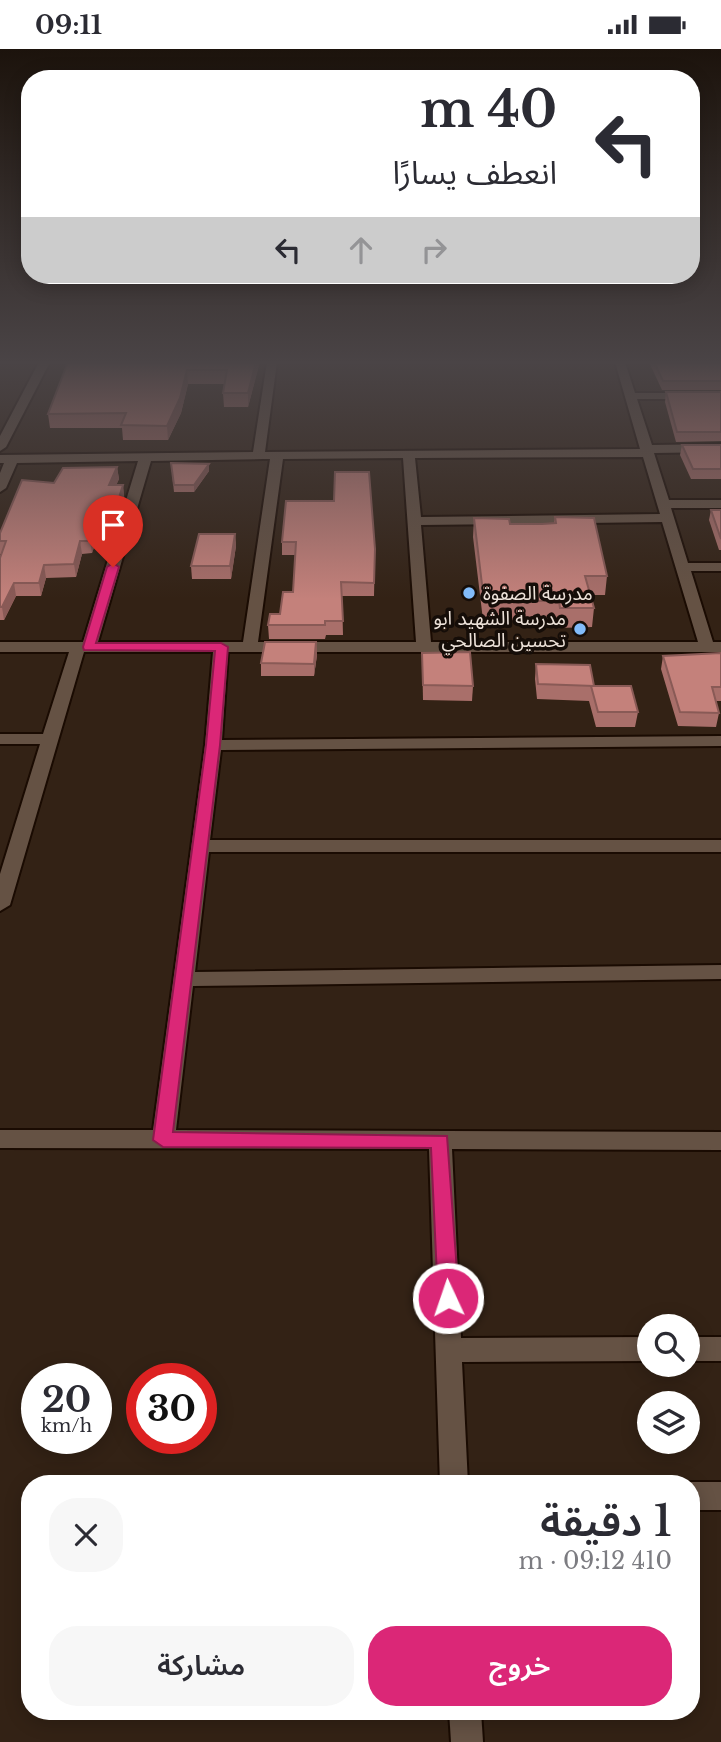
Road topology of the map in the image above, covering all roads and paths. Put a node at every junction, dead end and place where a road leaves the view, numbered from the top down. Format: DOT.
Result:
graph roads {
  1 [pos="260,441"];
  2 [pos="644,441"];
  3 [pos="721,448"];
  4 [pos="647,451"];
  5 [pos="409,454"];
  6 [pos="277,457"];
  7 [pos="258,458"];
  8 [pos="6,459"];
  9 [pos="145,459"];
  10 [pos="0,488"];
  11 [pos="663,504"];
  12 [pos="721,504"];
  13 [pos="668,518"];
  14 [pos="415,521"];
  15 [pos="682,567"];
  16 [pos="721,567"];
  17 [pos="0,647"];
  18 [pos="83,647"];
  19 [pos="221,647"];
  20 [pos="250,647"];
  21 [pos="424,647"];
  22 [pos="714,647"];
  23 [pos="0,739"];
  24 [pos="50,740"];
  25 [pos="721,741"];
  26 [pos="213,745"];
  27 [pos="9,845"];
  28 [pos="200,846"];
  29 [pos="721,846"];
  30 [pos="0,905"];
  31 [pos="721,972"];
  32 [pos="181,979"];
  33 [pos="0,1139"];
  34 [pos="163,1140"];
  35 [pos="440,1141"];
  36 [pos="721,1141"];
  37 [pos="637,1349"];
  38 [pos="700,1349"];
  39 [pos="721,1349"];
  40 [pos="451,1350"];
  41 [pos="454,1475"];
  42 [pos="700,1496"];
  43 [pos="721,1496"];
  44 [pos="466,1720"];
  45 [pos="467,1742"];
  1 -- 7 [label="street"];
  2 -- 4 [label="street"];
  3 -- 4 [label="street"];
  4 -- 5 [label="street"];
  4 -- 11 [label="street"];
  5 -- 6 [label="street"];
  5 -- 14 [label="street"];
  6 -- 7 [label="street"];
  6 -- 20 [label="street"];
  7 -- 9 [label="street"];
  8 -- 9 [label="street"];
  8 -- 10 [label="street"];
  9 -- 18 [label="street"];
  11 -- 12 [label="street"];
  11 -- 13 [label="street"];
  13 -- 14 [label="street"];
  13 -- 15 [label="street"];
  14 -- 21 [label="street"];
  15 -- 16 [label="street"];
  15 -- 22 [label="street"];
  17 -- 18 [label="street"];
  18 -- 19 [label="street"];
  18 -- 24 [label="street"];
  19 -- 20 [label="street"];
  19 -- 26 [label="street"];
  20 -- 21 [label="street"];
  21 -- 22 [label="street"];
  23 -- 24 [label="street"];
  24 -- 27 [label="street"];
  25 -- 26 [label="street"];
  26 -- 28 [label="street"];
  27 -- 30 [label="street"];
  28 -- 29 [label="street"];
  28 -- 32 [label="street"];
  31 -- 32 [label="street"];
  32 -- 34 [label="street"];
  33 -- 34 [label="street"];
  34 -- 35 [label="street"];
  35 -- 36 [label="street"];
  35 -- 40 [label="street"];
  37 -- 40 [label="street"];
  38 -- 39 [label="street"];
  40 -- 41 [label="street"];
  42 -- 43 [label="street"];
  44 -- 45 [label="street"];
}
